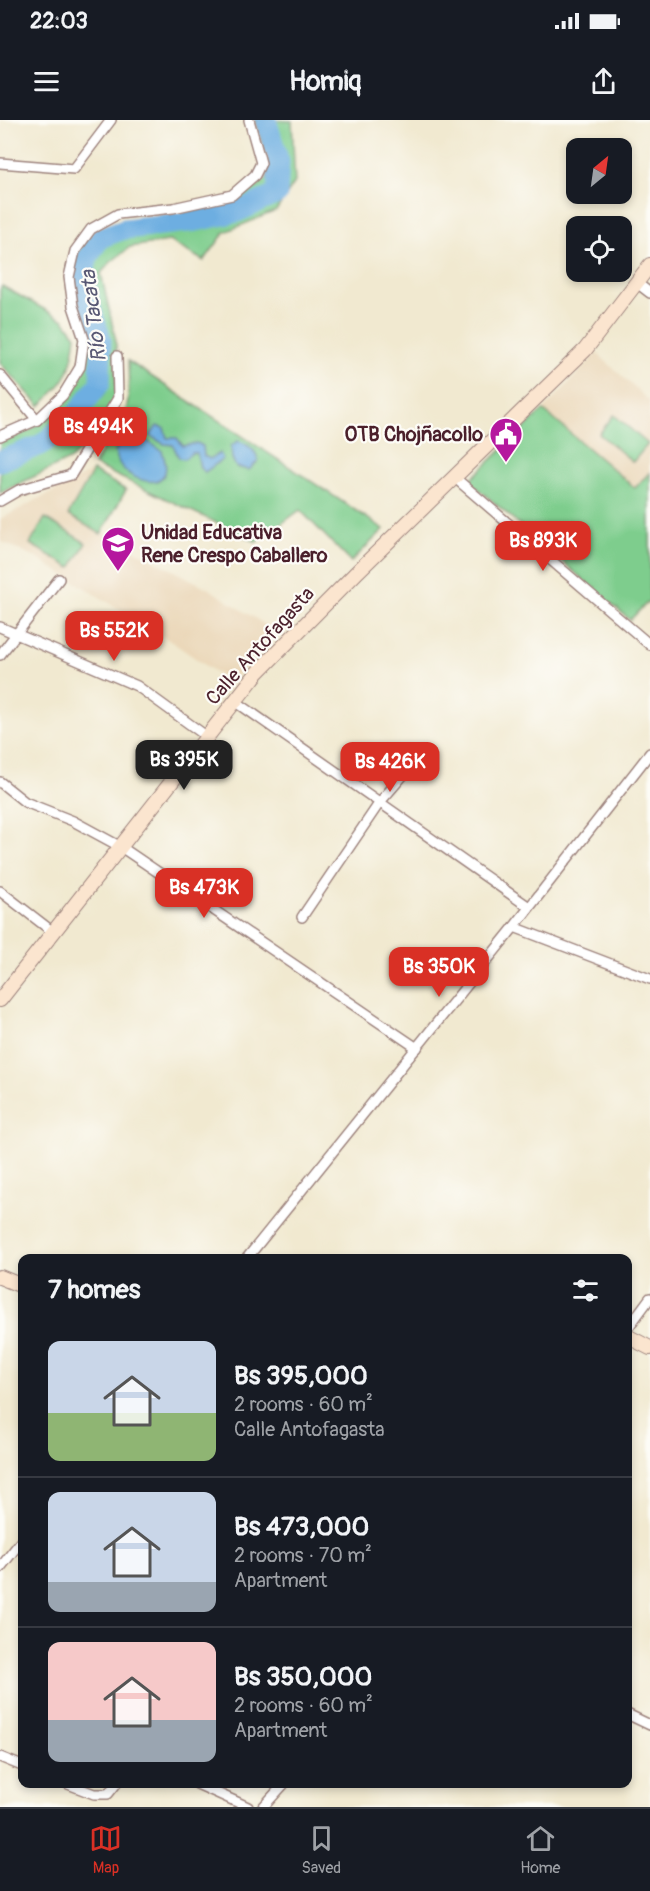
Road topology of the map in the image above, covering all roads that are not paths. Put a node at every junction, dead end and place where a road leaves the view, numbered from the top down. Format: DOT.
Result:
graph roads {
  1 [pos="111,120"];
  2 [pos="249,120"];
  3 [pos="0,163"];
  4 [pos="650,266"];
  5 [pos="637,283"];
  6 [pos="650,293"];
  7 [pos="117,356"];
  8 [pos="0,375"];
  9 [pos="37,420"];
  10 [pos="0,436"];
  11 [pos="454,477"];
  12 [pos="0,501"];
  13 [pos="59,579"];
  14 [pos="0,627"];
  15 [pos="16,634"];
  16 [pos="650,645"];
  17 [pos="0,655"];
  18 [pos="235,700"];
  19 [pos="206,736"];
  20 [pos="650,753"];
  21 [pos="411,766"];
  22 [pos="0,782"];
  23 [pos="380,802"];
  24 [pos="121,847"];
  25 [pos="0,891"];
  26 [pos="529,907"];
  27 [pos="302,917"];
  28 [pos="514,927"];
  29 [pos="53,932"];
  30 [pos="650,979"];
  31 [pos="1,997"];
  32 [pos="417,1048"];
  33 [pos="250,1254"];
  34 [pos="0,1277"];
  35 [pos="18,1284"];
  36 [pos="650,1298"];
  37 [pos="632,1322"];
  38 [pos="632,1339"];
  39 [pos="650,1348"];
  40 [pos="18,1545"];
  41 [pos="0,1568"];
  42 [pos="632,1716"];
  43 [pos="650,1725"];
  44 [pos="0,1757"];
  45 [pos="18,1764"];
  46 [pos="78,1788"];
  47 [pos="113,1788"];
  48 [pos="206,1788"];
  49 [pos="280,1788"];
  50 [pos="248,1807"];
  51 [pos="263,1807"];
  1 -- 3 [label="street"];
  2 -- 9 [label="street"];
  4 -- 5 [label="main road, Calle Antofagasta"];
  5 -- 6 [label="street"];
  5 -- 11 [label="main road, Calle Antofagasta"];
  7 -- 12 [label="street"];
  8 -- 9 [label="street"];
  9 -- 10 [label="street"];
  11 -- 16 [label="street"];
  11 -- 18 [label="main road, Calle Antofagasta"];
  13 -- 15 [label="street"];
  14 -- 15 [label="street"];
  15 -- 17 [label="street"];
  15 -- 19 [label="street"];
  18 -- 19 [label="main road, Calle Antofagasta"];
  18 -- 23 [label="street"];
  19 -- 24 [label="main road, Calle Antofagasta"];
  20 -- 26 [label="street"];
  21 -- 23 [label="street"];
  22 -- 24 [label="street"];
  23 -- 26 [label="street"];
  23 -- 27 [label="street"];
  24 -- 29 [label="main road, Calle Antofagasta"];
  24 -- 32 [label="street"];
  25 -- 29 [label="street"];
  26 -- 28 [label="street"];
  28 -- 30 [label="street"];
  28 -- 32 [label="street"];
  29 -- 31 [label="main road, Calle Antofagasta"];
  32 -- 33 [label="street"];
  34 -- 35 [label="main road"];
  36 -- 37 [label="street"];
  38 -- 39 [label="main road"];
  40 -- 41 [label="street"];
  42 -- 43 [label="street"];
  44 -- 45 [label="street"];
  46 -- 47 [label="street"];
  48 -- 50 [label="street"];
  49 -- 51 [label="street"];
}
